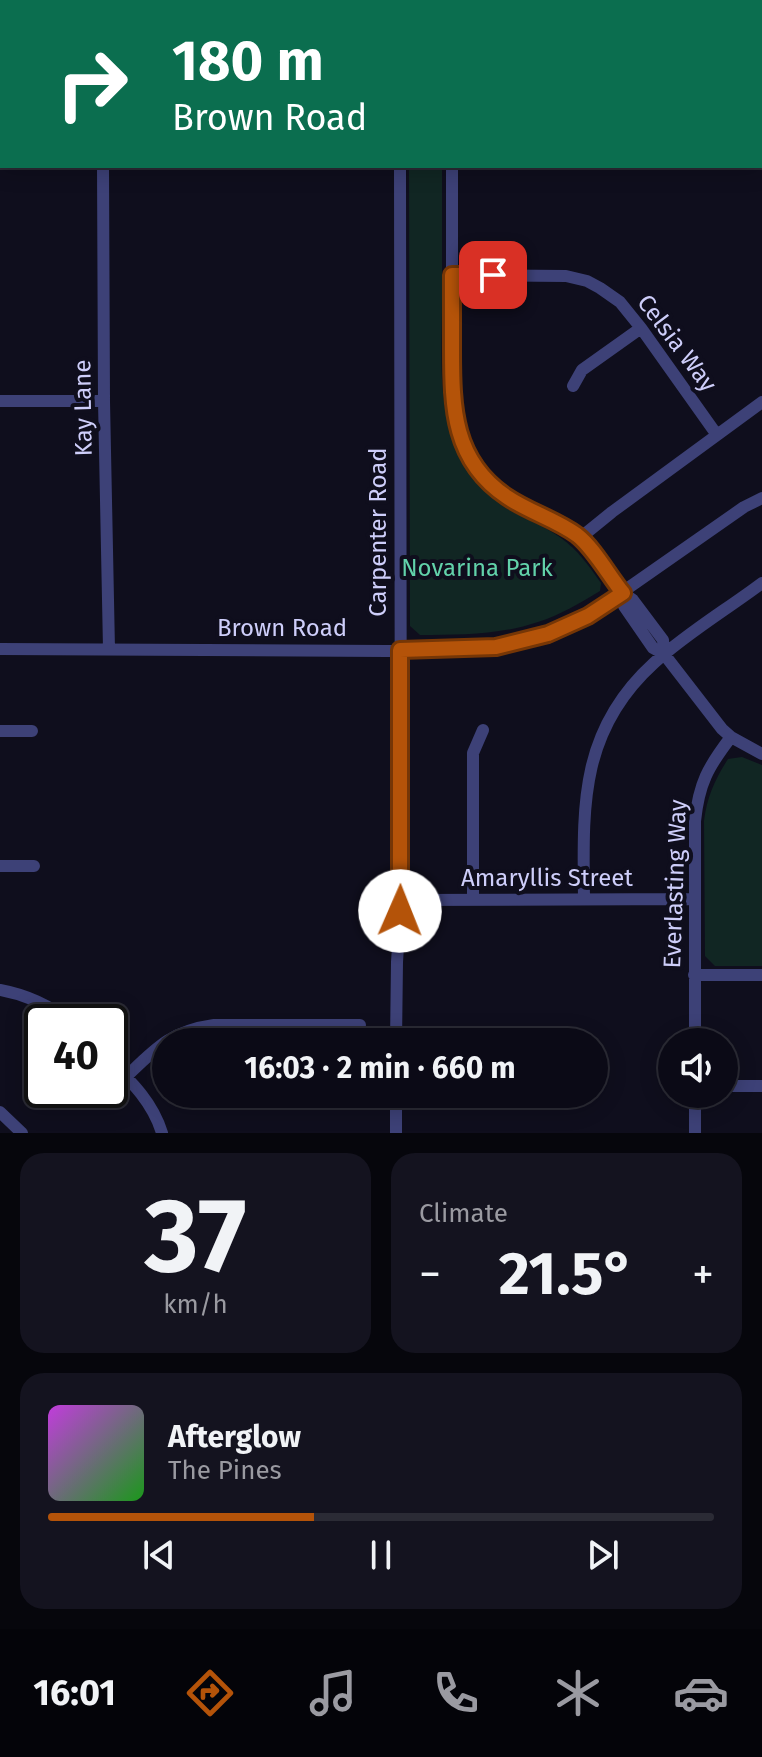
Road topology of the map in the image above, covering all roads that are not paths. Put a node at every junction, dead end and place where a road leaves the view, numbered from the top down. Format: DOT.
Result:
graph roads {
  1 [pos="103,168"];
  2 [pos="400,168"];
  3 [pos="452,168"];
  4 [pos="452,275"];
  5 [pos="641,328"];
  6 [pos="573,386"];
  7 [pos="0,401"];
  8 [pos="104,401"];
  9 [pos="762,402"];
  10 [pos="717,435"];
  11 [pos="762,498"];
  12 [pos="580,538"];
  13 [pos="760,588"];
  14 [pos="623,593"];
  15 [pos="0,649"];
  16 [pos="109,649"];
  17 [pos="400,650"];
  18 [pos="664,654"];
  19 [pos="483,730"];
  20 [pos="0,731"];
  21 [pos="32,731"];
  22 [pos="731,737"];
  23 [pos="762,754"];
  24 [pos="0,866"];
  25 [pos="34,866"];
  26 [pos="584,899"];
  27 [pos="694,899"];
  28 [pos="401,900"];
  29 [pos="473,900"];
  30 [pos="694,975"];
  31 [pos="762,975"];
  32 [pos="0,990"];
  33 [pos="43,1004"];
  34 [pos="360,1025"];
  35 [pos="396,1028"];
  36 [pos="695,1028"];
  37 [pos="128,1075"];
  38 [pos="128,1077"];
  39 [pos="738,1086"];
  40 [pos="762,1086"];
  41 [pos="396,1108"];
  42 [pos="695,1108"];
  43 [pos="0,1112"];
  44 [pos="22,1133"];
  45 [pos="162,1133"];
  46 [pos="396,1133"];
  47 [pos="695,1133"];
  1 -- 8 [label="street, Kay Lane"];
  2 -- 17 [label="street, Carpenter Road"];
  3 -- 4 [label="street"];
  4 -- 5 [label="street, Celsia Way"];
  4 -- 12 [label="street"];
  5 -- 6 [label="street"];
  5 -- 10 [label="street, Celsia Way"];
  7 -- 8 [label="street"];
  8 -- 16 [label="street, Kay Lane"];
  9 -- 10 [label="street"];
  10 -- 12 [label="street"];
  11 -- 14 [label="street, Brown Road"];
  12 -- 14 [label="street"];
  13 -- 18 [label="street"];
  14 -- 17 [label="street, Brown Road"];
  14 -- 18 [label="street"];
  15 -- 16 [label="street, Brown Road"];
  16 -- 17 [label="street, Brown Road"];
  17 -- 28 [label="street, Carpenter Road"];
  18 -- 22 [label="street"];
  18 -- 26 [label="street"];
  19 -- 29 [label="street"];
  20 -- 21 [label="street"];
  22 -- 23 [label="street"];
  22 -- 27 [label="street, Everlasting Way"];
  24 -- 25 [label="street"];
  26 -- 27 [label="street, Amaryllis Street"];
  26 -- 29 [label="street, Amaryllis Street"];
  27 -- 30 [label="street, Everlasting Way"];
  28 -- 29 [label="street, Amaryllis Street"];
  28 -- 35 [label="street, Carpenter Road"];
  30 -- 31 [label="street"];
  30 -- 36 [label="street, Everlasting Way"];
  32 -- 33 [label="street"];
  34 -- 37 [label="street"];
  38 -- 45 [label="street"];
  39 -- 40 [label="street"];
  41 -- 46 [label="street"];
  42 -- 47 [label="street"];
  43 -- 44 [label="street"];
}
